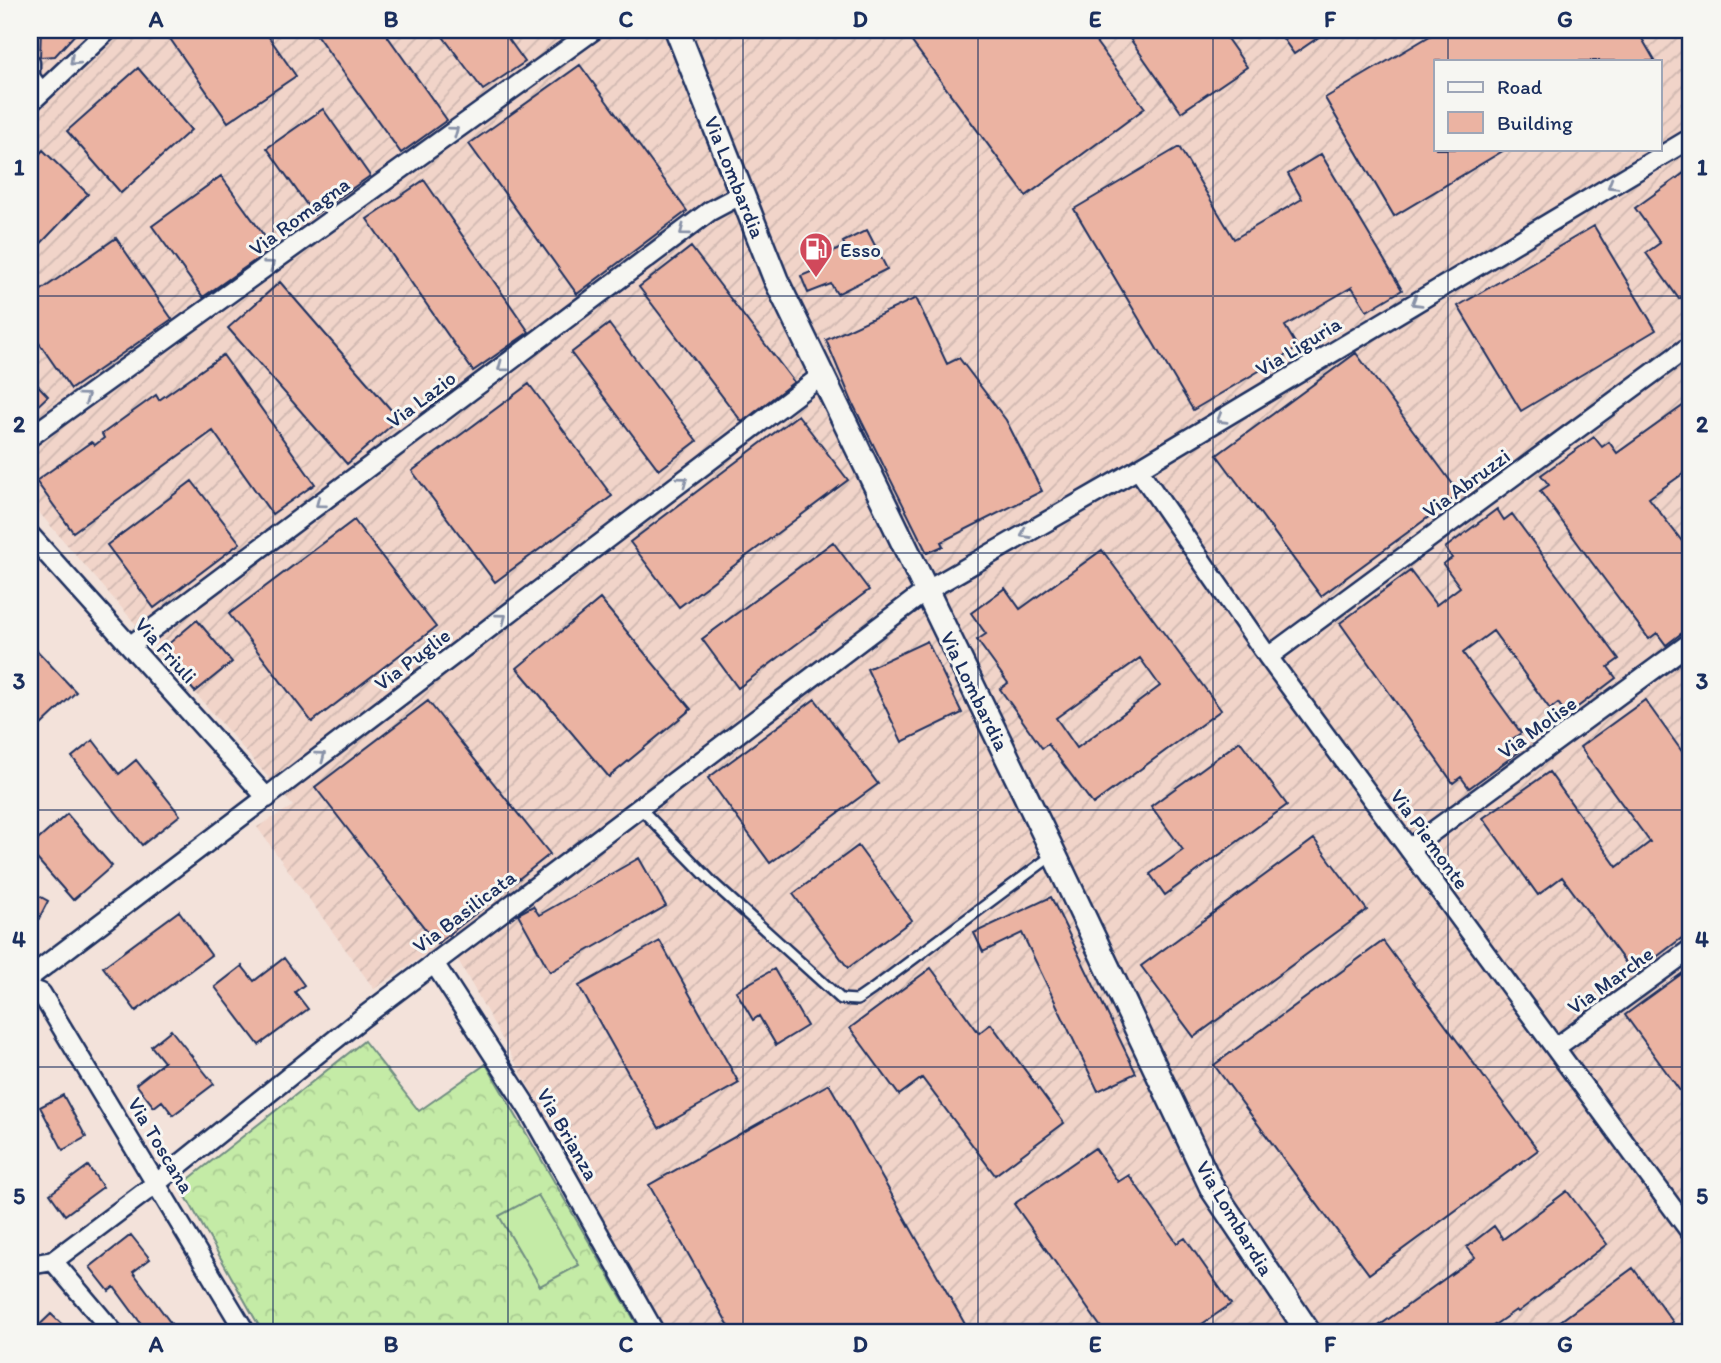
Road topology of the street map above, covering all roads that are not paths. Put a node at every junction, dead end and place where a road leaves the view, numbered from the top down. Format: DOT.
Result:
graph roads {
  1 [pos="108,30"];
  2 [pos="594,30"];
  3 [pos="677,30"];
  4 [pos="30,64"];
  5 [pos="35,97"];
  6 [pos="1691,138"];
  7 [pos="742,194"];
  8 [pos="1691,345"];
  9 [pos="821,376"];
  10 [pos="30,437"];
  11 [pos="1138,468"];
  12 [pos="30,534"];
  13 [pos="926,591"];
  14 [pos="1691,642"];
  15 [pos="131,645"];
  16 [pos="1268,657"];
  17 [pos="267,798"];
  18 [pos="639,806"];
  19 [pos="1409,849"];
  20 [pos="1054,854"];
  21 [pos="1691,949"];
  22 [pos="434,963"];
  23 [pos="30,976"];
  24 [pos="30,989"];
  25 [pos="1555,1048"];
  26 [pos="158,1182"];
  27 [pos="1691,1233"];
  28 [pos="53,1261"];
  29 [pos="30,1265"];
  30 [pos="114,1333"];
  31 [pos="246,1333"];
  32 [pos="655,1333"];
  33 [pos="1309,1333"];
  1 -- 5 [label="street, one-way"];
  10 -- 2 [label="street, Via Romagna, one-way"];
  3 -- 7 [label="street, Via Lombardia"];
  4 -- 5 [label="street"];
  6 -- 11 [label="street, Via Liguria, one-way"];
  7 -- 9 [label="street, Via Lombardia"];
  7 -- 15 [label="street, Via Lazio, one-way"];
  8 -- 16 [label="street, Via Abruzzi"];
  9 -- 13 [label="street, Via Lombardia"];
  17 -- 9 [label="street, Via Puglie, one-way"];
  11 -- 13 [label="street, Via Liguria, one-way"];
  11 -- 16 [label="street, Via Piemonte"];
  12 -- 15 [label="street, Via Friuli"];
  13 -- 18 [label="street, Via Basilicata"];
  13 -- 20 [label="street, Via Lombardia"];
  14 -- 19 [label="street, Via Molise"];
  15 -- 17 [label="street, Via Friuli"];
  16 -- 19 [label="street, Via Piemonte"];
  17 -- 23 [label="street, Via Puglie"];
  18 -- 20 [label="lane"];
  18 -- 22 [label="street, Via Basilicata"];
  19 -- 25 [label="street, Via Piemonte"];
  20 -- 33 [label="street, Via Lombardia"];
  21 -- 25 [label="street, Via Marche"];
  22 -- 26 [label="street, Via Basilicata"];
  22 -- 32 [label="street, Via Brianza"];
  24 -- 26 [label="street, Via Toscana"];
  25 -- 27 [label="street, Via Piemonte"];
  26 -- 28 [label="street, Via Basilicata"];
  26 -- 31 [label="street, Via Toscana"];
  28 -- 29 [label="street, Via Basilicata"];
  28 -- 30 [label="street"];
}
